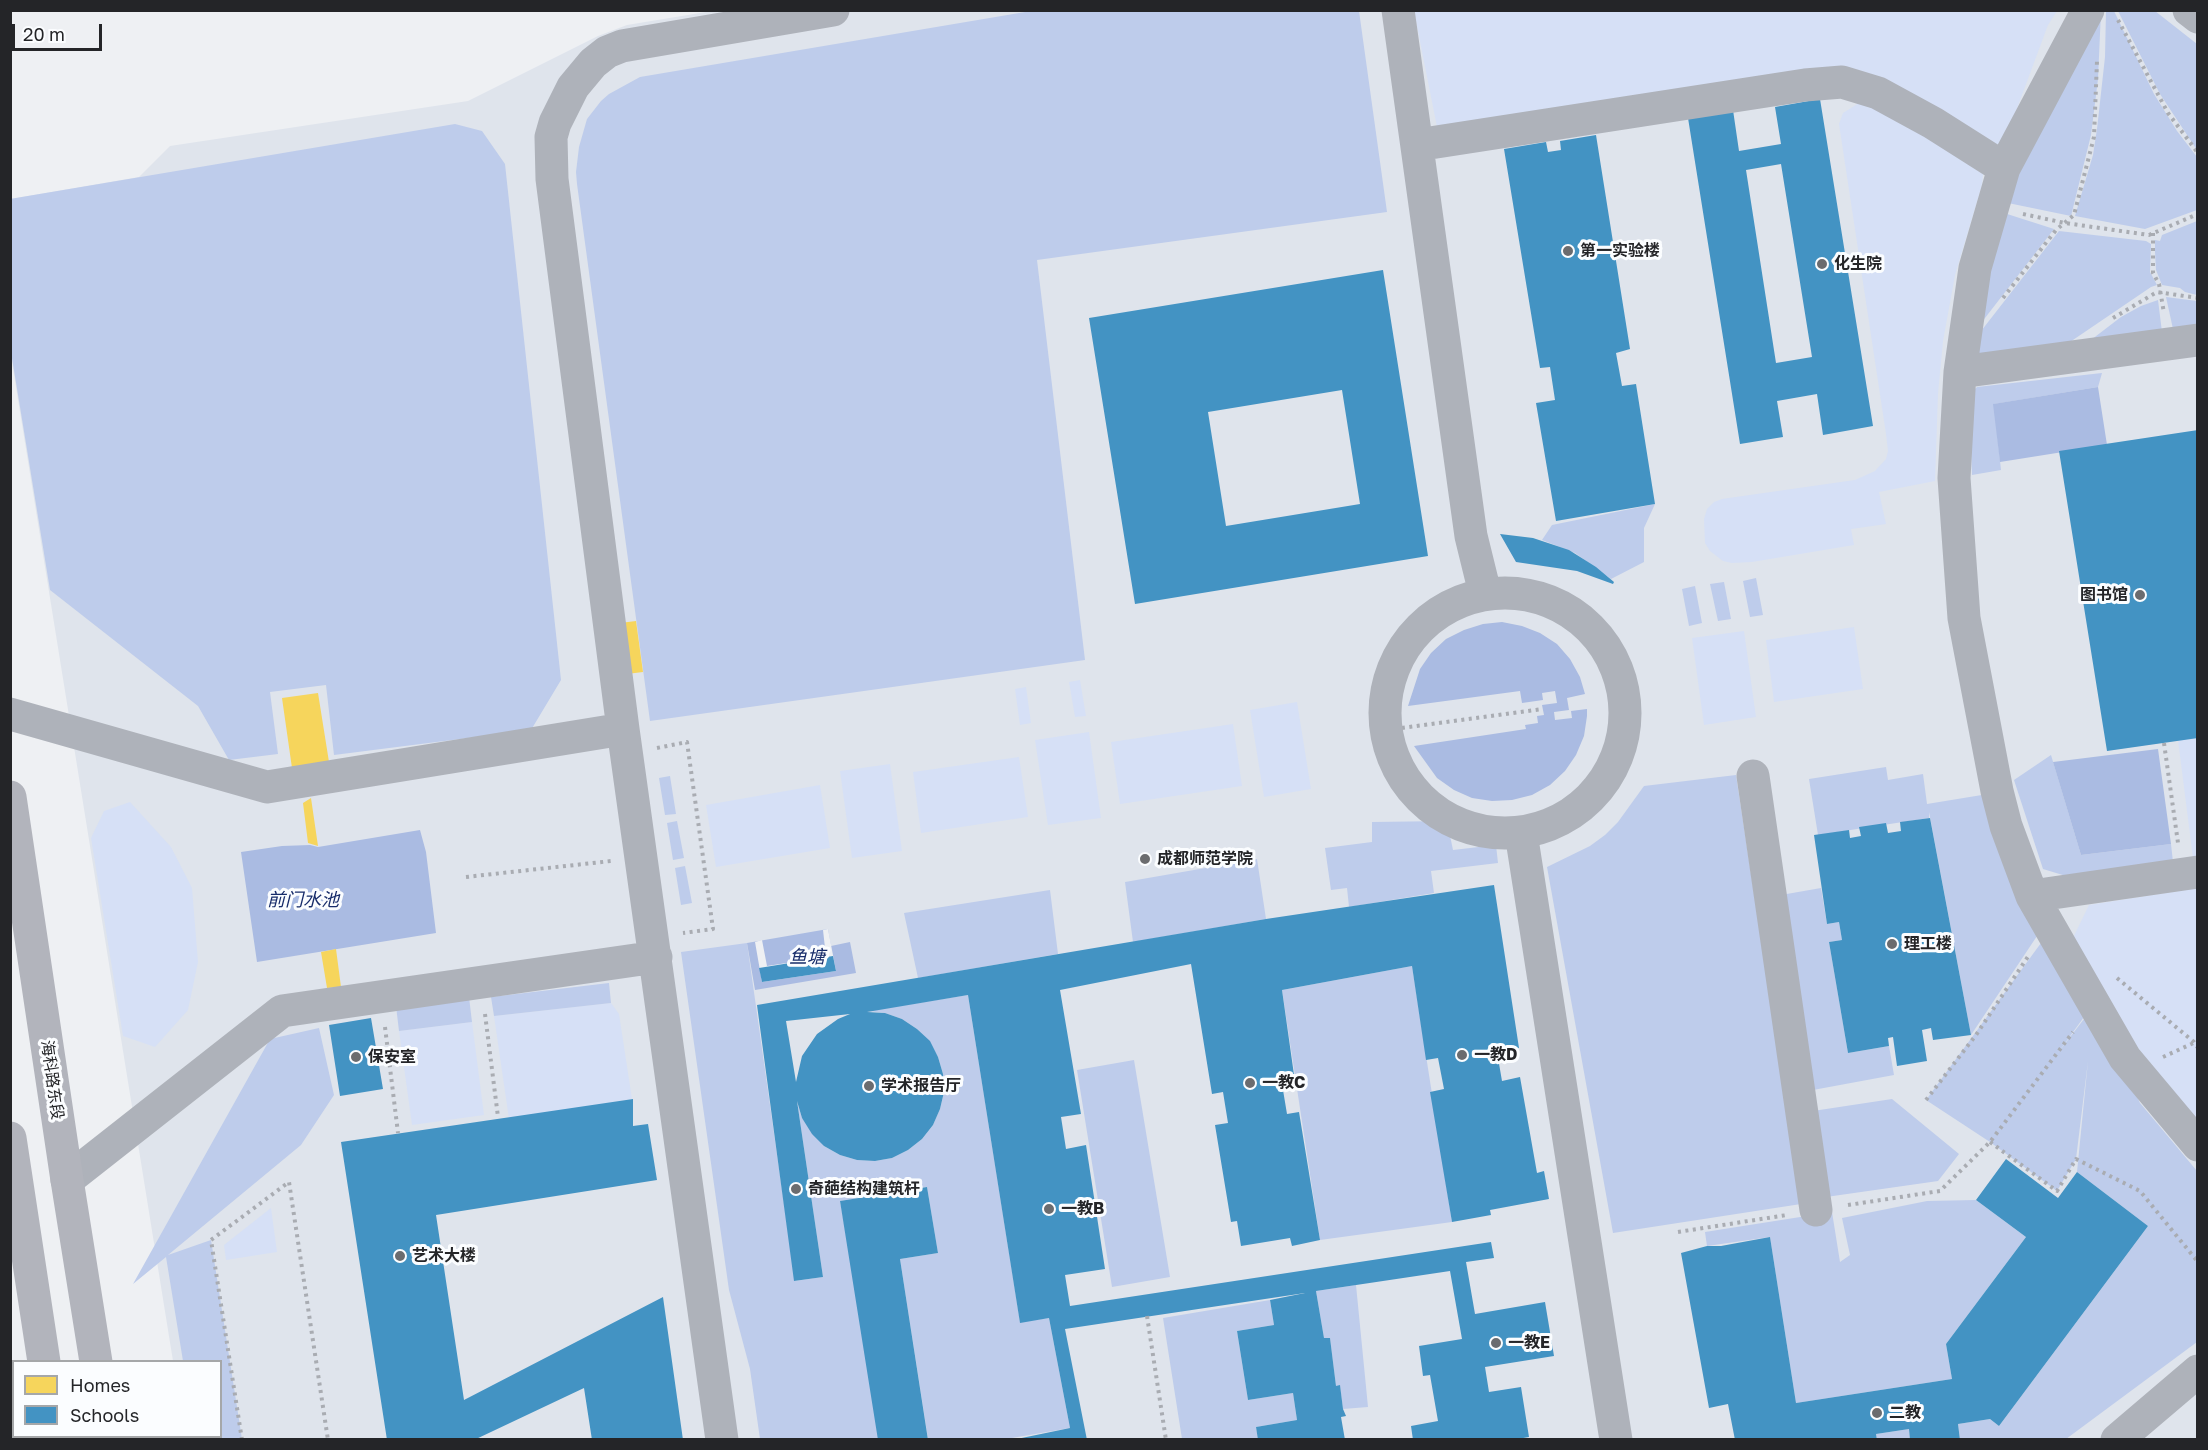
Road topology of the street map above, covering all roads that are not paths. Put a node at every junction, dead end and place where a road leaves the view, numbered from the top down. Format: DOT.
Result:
graph roads {
  1 [pos="833,10"];
  2 [pos="1398,10"];
  3 [pos="2088,10"];
  4 [pos="2189,10"];
  5 [pos="2198,17"];
  6 [pos="1417,145"];
  7 [pos="2004,168"];
  8 [pos="2183,342"];
  9 [pos="1960,372"];
  10 [pos="1485,593"];
  11 [pos="10,714"];
  12 [pos="625,742"];
  13 [pos="1753,776"];
  14 [pos="10,797"];
  15 [pos="1521,833"];
  16 [pos="2190,873"];
  17 [pos="2032,896"];
  18 [pos="654,947"];
  19 [pos="10,1138"];
  20 [pos="2198,1145"];
  21 [pos="67,1180"];
  22 [pos="1816,1210"];
  23 [pos="44,1360"];
  24 [pos="96,1360"];
  25 [pos="2198,1371"];
  26 [pos="722,1440"];
  27 [pos="1616,1440"];
  28 [pos="2117,1440"];
  1 -- 12 [label="street"];
  2 -- 6 [label="street"];
  3 -- 7 [label="street"];
  4 -- 5 [label="street"];
  6 -- 7 [label="street"];
  6 -- 10 [label="street"];
  7 -- 9 [label="street"];
  8 -- 9 [label="street"];
  9 -- 17 [label="street"];
  10 -- 15 [label="street"];
  10 -- 15 [label="street"];
  11 -- 12 [label="street"];
  12 -- 18 [label="street"];
  13 -- 22 [label="street"];
  14 -- 21 [label="main road, 海科路东段"];
  15 -- 27 [label="street"];
  16 -- 17 [label="street"];
  17 -- 20 [label="street"];
  18 -- 21 [label="street"];
  18 -- 26 [label="street"];
  19 -- 23 [label="main road"];
  21 -- 24 [label="main road, 海科路东段"];
  25 -- 28 [label="street"];
}
